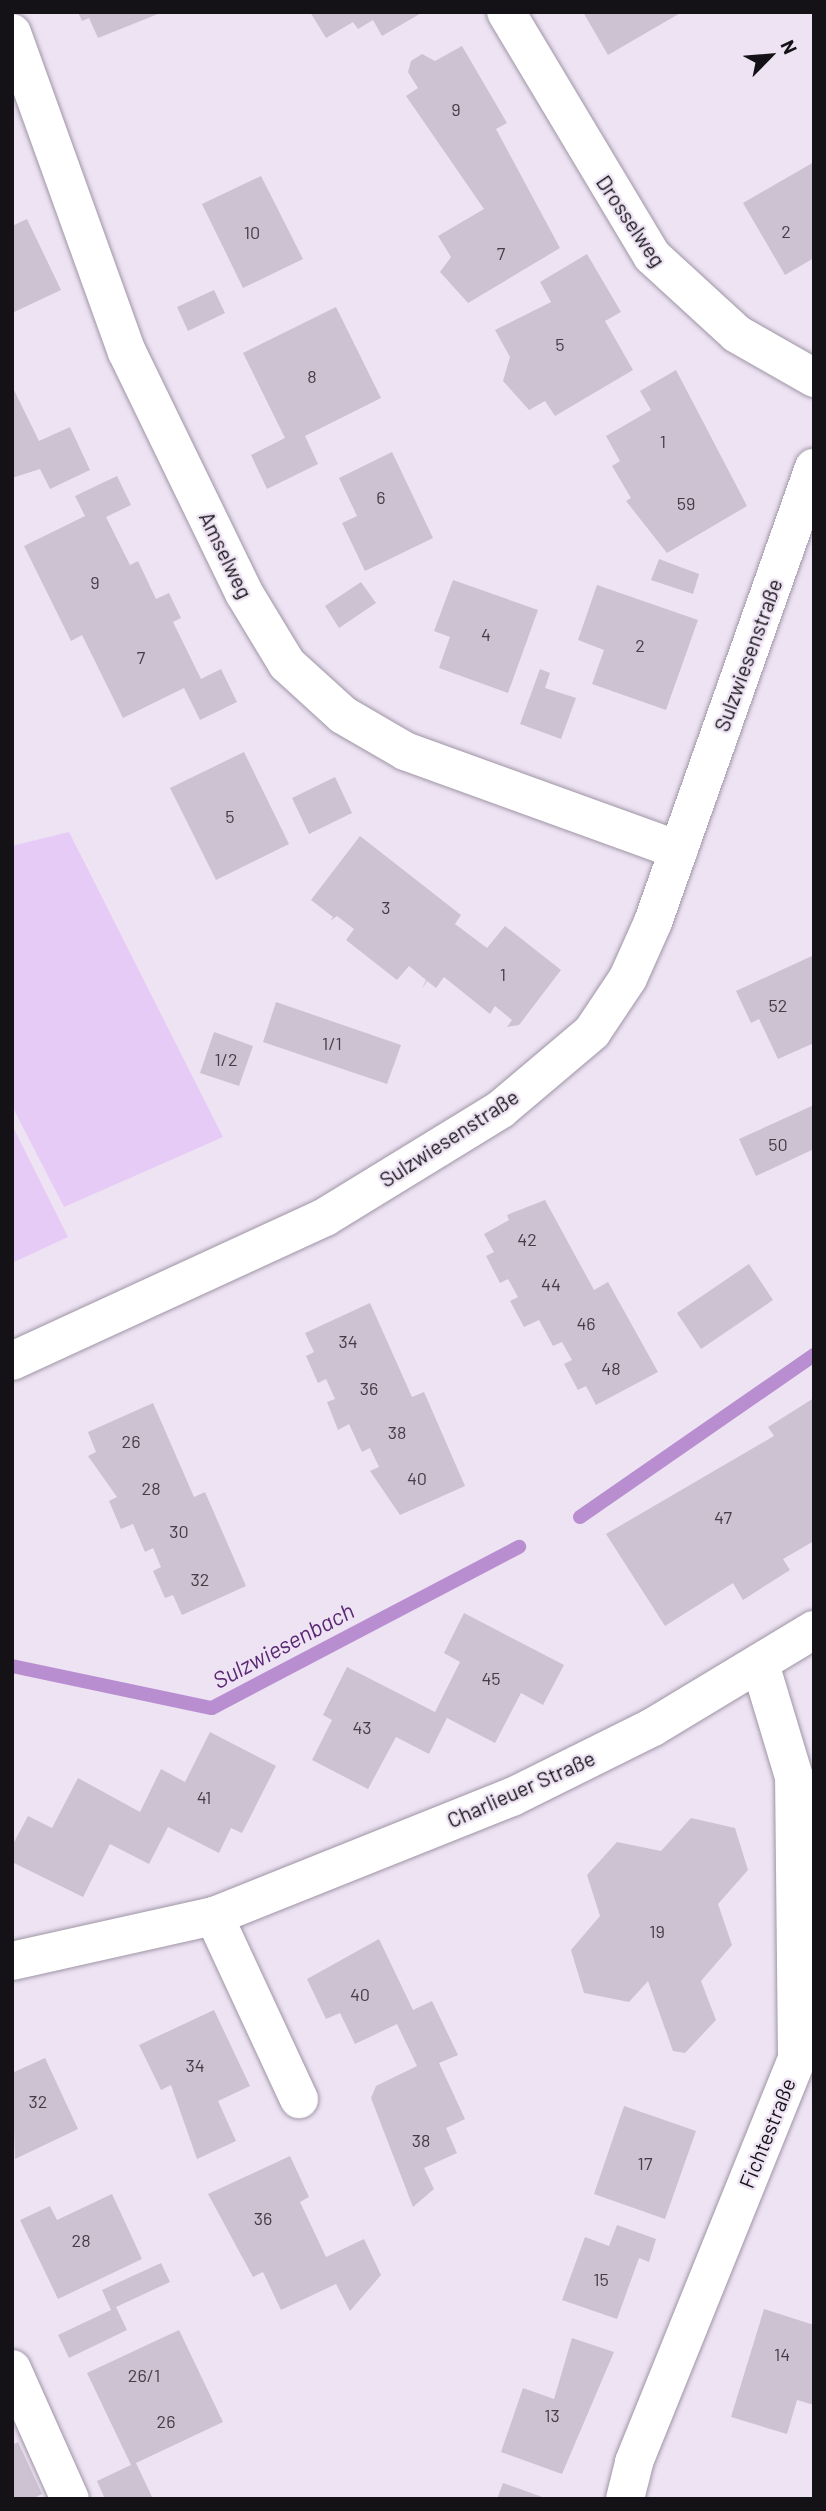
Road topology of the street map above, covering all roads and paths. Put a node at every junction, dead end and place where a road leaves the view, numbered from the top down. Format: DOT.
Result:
graph roads {
  1 [pos="506,12"];
  2 [pos="12,33"];
  3 [pos="814,378"];
  4 [pos="814,468"];
  5 [pos="679,850"];
  6 [pos="12,1360"];
  7 [pos="814,1630"];
  8 [pos="761,1667"];
  9 [pos="214,1916"];
  10 [pos="12,1961"];
  11 [pos="299,2099"];
  12 [pos="12,2369"];
  13 [pos="70,2499"];
  14 [pos="625,2499"];
  1 -- 3 [label="street, Drosselweg"];
  2 -- 5 [label="street, Amselweg"];
  4 -- 5 [label="street, Sulzwiesenstraße"];
  5 -- 6 [label="street, Sulzwiesenstraße"];
  7 -- 8 [label="street, Charlieuer Straße"];
  8 -- 9 [label="street, Charlieuer Straße"];
  8 -- 14 [label="street, Fichtestraße"];
  9 -- 10 [label="street, Charlieuer Straße"];
  9 -- 11 [label="street"];
  12 -- 13 [label="street"];
}
